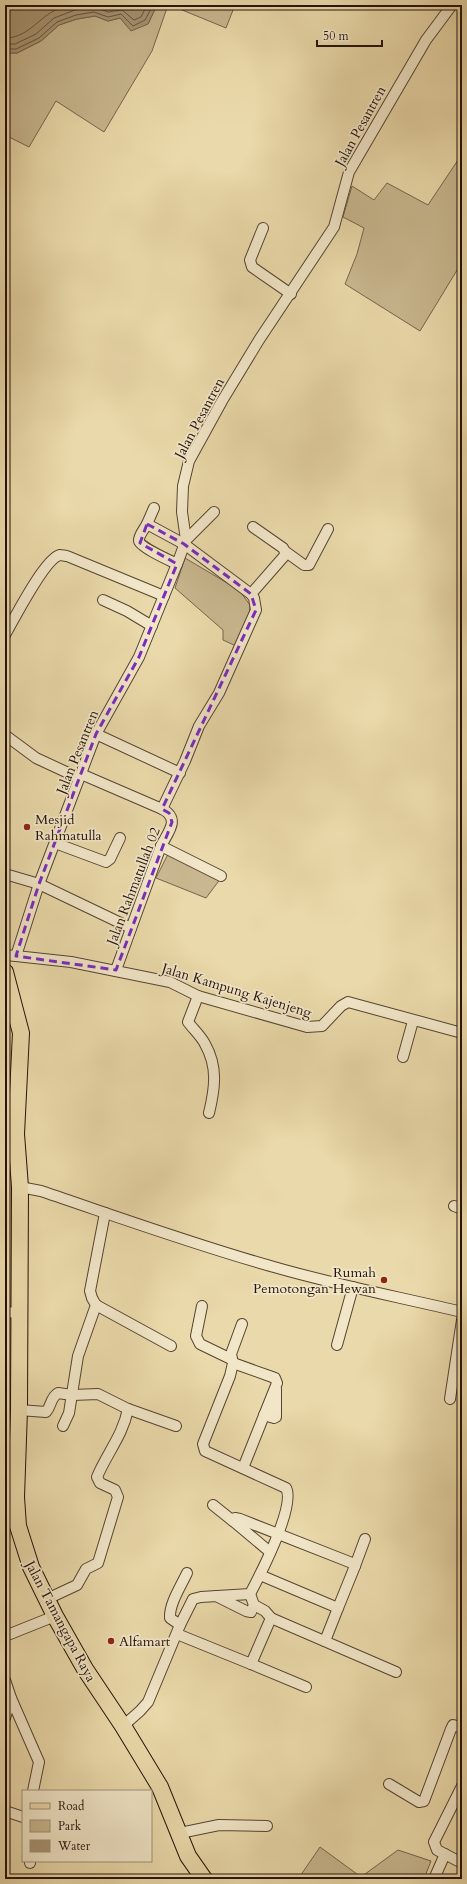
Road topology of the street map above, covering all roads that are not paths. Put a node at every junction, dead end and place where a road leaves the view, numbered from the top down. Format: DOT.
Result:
graph roads {
  1 [pos="448,6"];
  2 [pos="263,228"];
  3 [pos="291,294"];
  4 [pos="154,508"];
  5 [pos="214,512"];
  6 [pos="147,524"];
  7 [pos="253,527"];
  8 [pos="328,529"];
  9 [pos="185,542"];
  10 [pos="286,552"];
  11 [pos="177,564"];
  12 [pos="251,594"];
  13 [pos="164,596"];
  14 [pos="103,600"];
  15 [pos="152,626"];
  16 [pos="5,635"];
  17 [pos="96,734"];
  18 [pos="5,735"];
  19 [pos="180,774"];
  20 [pos="80,776"];
  21 [pos="162,809"];
  22 [pos="120,838"];
  23 [pos="55,843"];
  24 [pos="161,846"];
  25 [pos="5,874"];
  26 [pos="221,876"];
  27 [pos="39,884"];
  28 [pos="131,928"];
  29 [pos="5,955"];
  30 [pos="16,956"];
  31 [pos="116,970"];
  32 [pos="5,972"];
  33 [pos="198,996"];
  34 [pos="413,1021"];
  35 [pos="462,1033"];
  36 [pos="403,1057"];
  37 [pos="210,1113"];
  38 [pos="20,1187"];
  39 [pos="105,1212"];
  40 [pos="353,1288"];
  41 [pos="96,1305"];
  42 [pos="202,1306"];
  43 [pos="462,1312"];
  44 [pos="12,1313"];
  45 [pos="462,1320"];
  46 [pos="242,1324"];
  47 [pos="337,1345"];
  48 [pos="171,1346"];
  49 [pos="232,1361"];
  50 [pos="72,1395"];
  51 [pos="450,1399"];
  52 [pos="19,1410"];
  53 [pos="128,1410"];
  54 [pos="63,1426"];
  55 [pos="176,1426"];
  56 [pos="243,1468"];
  57 [pos="10,1497"];
  58 [pos="214,1505"];
  59 [pos="233,1521"];
  60 [pos="278,1533"];
  61 [pos="365,1539"];
  62 [pos="270,1552"];
  63 [pos="355,1566"];
  64 [pos="187,1573"];
  65 [pos="260,1575"];
  66 [pos="179,1588"];
  67 [pos="250,1594"];
  68 [pos="216,1596"];
  69 [pos="47,1600"];
  70 [pos="194,1600"];
  71 [pos="254,1606"];
  72 [pos="338,1608"];
  73 [pos="55,1616"];
  74 [pos="271,1618"];
  75 [pos="178,1630"];
  76 [pos="5,1636"];
  77 [pos="325,1641"];
  78 [pos="251,1664"];
  79 [pos="396,1672"];
  80 [pos="5,1680"];
  81 [pos="306,1687"];
  82 [pos="11,1698"];
  83 [pos="5,1718"];
  84 [pos="123,1726"];
  85 [pos="462,1728"];
  86 [pos="389,1784"];
  87 [pos="462,1786"];
  88 [pos="33,1790"];
  89 [pos="5,1811"];
  90 [pos="22,1817"];
  91 [pos="177,1826"];
  92 [pos="267,1826"];
  93 [pos="445,1854"];
  94 [pos="462,1863"];
  95 [pos="204,1879"];
  96 [pos="434,1879"];
  1 -- 3 [label="street, Jalan Pesantren"];
  2 -- 3 [label="street"];
  3 -- 9 [label="street, Jalan Pesantren"];
  4 -- 6 [label="street"];
  5 -- 9 [label="street"];
  6 -- 9 [label="street"];
  6 -- 11 [label="street"];
  7 -- 10 [label="street"];
  8 -- 10 [label="street"];
  9 -- 11 [label="street, Jalan Pesantren"];
  9 -- 12 [label="street"];
  10 -- 12 [label="street"];
  11 -- 13 [label="street, Jalan Pesantren"];
  12 -- 19 [label="street"];
  13 -- 15 [label="street, Jalan Pesantren"];
  13 -- 16 [label="street"];
  14 -- 15 [label="street"];
  15 -- 17 [label="street, Jalan Pesantren"];
  17 -- 19 [label="street"];
  17 -- 20 [label="street, Jalan Pesantren"];
  18 -- 20 [label="street, Jalan Rahmatullah 02"];
  19 -- 21 [label="street"];
  20 -- 21 [label="street, Jalan Rahmatullah 02"];
  20 -- 23 [label="street, Jalan Pesantren"];
  21 -- 24 [label="street, Jalan Rahmatullah 02"];
  22 -- 23 [label="street"];
  23 -- 27 [label="street, Jalan Pesantren"];
  24 -- 26 [label="street"];
  24 -- 28 [label="street, Jalan Rahmatullah 02"];
  25 -- 27 [label="street"];
  27 -- 28 [label="street"];
  27 -- 30 [label="street, Jalan Pesantren"];
  28 -- 31 [label="street, Jalan Rahmatullah 02"];
  29 -- 30 [label="street"];
  30 -- 31 [label="street, Jalan Kampung Kajenjeng"];
  31 -- 33 [label="street, Jalan Kampung Kajenjeng"];
  32 -- 38 [label="main road, Jalan Tamangapa Raya"];
  33 -- 34 [label="street, Jalan Kampung Kajenjeng"];
  33 -- 37 [label="street"];
  34 -- 35 [label="street, Jalan Kampung Kajenjeng"];
  34 -- 36 [label="street"];
  38 -- 39 [label="street"];
  38 -- 44 [label="main road, Jalan Tamangapa Raya"];
  39 -- 40 [label="street"];
  39 -- 41 [label="street"];
  40 -- 43 [label="street"];
  40 -- 47 [label="street"];
  41 -- 48 [label="street"];
  41 -- 50 [label="street"];
  42 -- 49 [label="street"];
  44 -- 52 [label="main road, Jalan Tamangapa Raya"];
  45 -- 51 [label="street"];
  46 -- 49 [label="street"];
  49 -- 56 [label="street"];
  49 -- 56 [label="street"];
  50 -- 52 [label="street"];
  50 -- 53 [label="street"];
  50 -- 54 [label="street"];
  52 -- 57 [label="main road, Jalan Tamangapa Raya"];
  53 -- 55 [label="street"];
  53 -- 69 [label="street"];
  56 -- 60 [label="street"];
  57 -- 69 [label="main road, Jalan Tamangapa Raya"];
  58 -- 59 [label="street"];
  59 -- 60 [label="street"];
  59 -- 62 [label="street"];
  60 -- 62 [label="street"];
  60 -- 63 [label="street"];
  61 -- 63 [label="street"];
  62 -- 65 [label="street"];
  63 -- 72 [label="street"];
  64 -- 66 [label="street"];
  65 -- 67 [label="street"];
  65 -- 72 [label="street"];
  66 -- 70 [label="street"];
  66 -- 75 [label="street"];
  67 -- 68 [label="street"];
  67 -- 71 [label="street"];
  68 -- 70 [label="street"];
  68 -- 71 [label="street"];
  69 -- 73 [label="main road, Jalan Tamangapa Raya"];
  70 -- 75 [label="street"];
  71 -- 74 [label="street"];
  72 -- 77 [label="street"];
  73 -- 76 [label="street"];
  73 -- 84 [label="main road, Jalan Tamangapa Raya"];
  74 -- 77 [label="street"];
  74 -- 78 [label="street"];
  75 -- 78 [label="street"];
  75 -- 84 [label="street"];
  77 -- 79 [label="street"];
  78 -- 81 [label="street"];
  80 -- 82 [label="street"];
  82 -- 83 [label="street"];
  82 -- 88 [label="street"];
  84 -- 91 [label="main road, Jalan Tamangapa Raya"];
  85 -- 86 [label="street"];
  87 -- 93 [label="street"];
  89 -- 90 [label="street"];
  91 -- 92 [label="street"];
  91 -- 95 [label="main road, Jalan Tamangapa Raya"];
  93 -- 94 [label="street"];
  93 -- 96 [label="street"];
}
